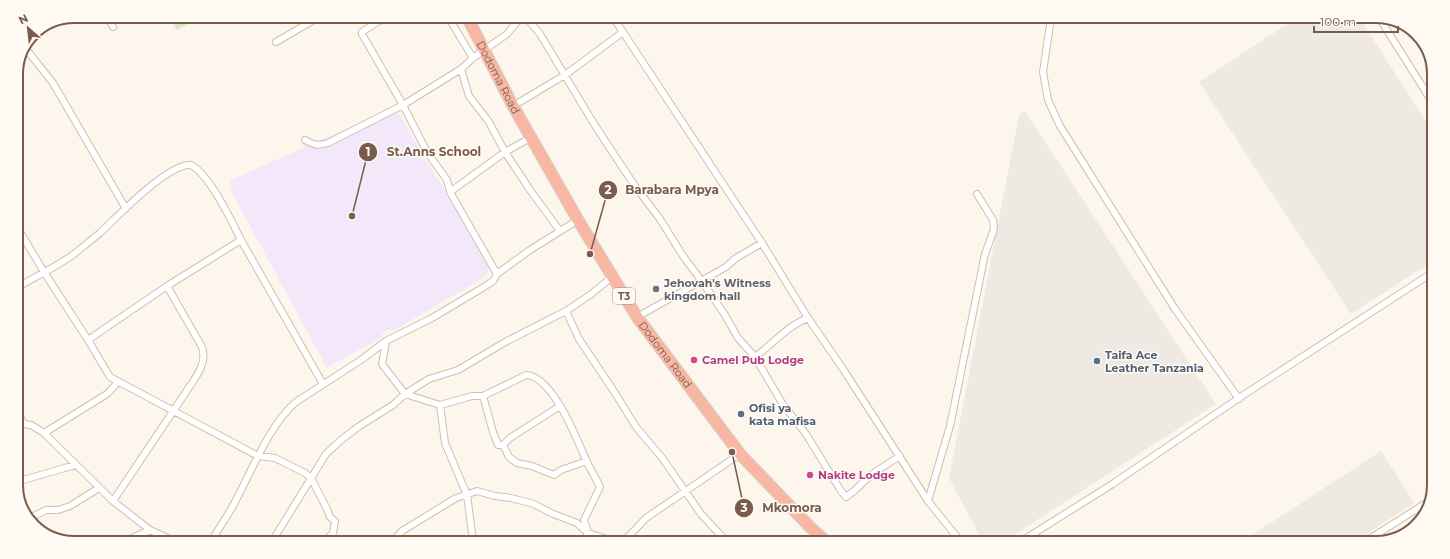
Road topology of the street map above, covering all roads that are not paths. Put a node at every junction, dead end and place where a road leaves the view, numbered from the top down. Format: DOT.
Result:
graph roads {
  1 [pos="111,23"];
  2 [pos="309,23"];
  3 [pos="376,23"];
  4 [pos="452,23"];
  5 [pos="470,23"];
  6 [pos="516,23"];
  7 [pos="531,23"];
  8 [pos="617,23"];
  9 [pos="1050,23"];
  10 [pos="1383,24"];
  11 [pos="113,26"];
  12 [pos="623,32"];
  13 [pos="276,42"];
  14 [pos="485,50"];
  15 [pos="29,52"];
  16 [pos="473,58"];
  17 [pos="461,69"];
  18 [pos="565,75"];
  19 [pos="1427,94"];
  20 [pos="403,105"];
  21 [pos="513,106"];
  22 [pos="532,137"];
  23 [pos="305,140"];
  24 [pos="505,152"];
  25 [pos="450,192"];
  26 [pos="978,194"];
  27 [pos="125,207"];
  28 [pos="578,220"];
  29 [pos="560,231"];
  30 [pos="23,237"];
  31 [pos="240,240"];
  32 [pos="762,243"];
  33 [pos="44,272"];
  34 [pos="498,274"];
  35 [pos="1427,276"];
  36 [pos="612,277"];
  37 [pos="701,280"];
  38 [pos="23,284"];
  39 [pos="167,286"];
  40 [pos="566,311"];
  41 [pos="637,317"];
  42 [pos="808,318"];
  43 [pos="88,340"];
  44 [pos="386,341"];
  45 [pos="755,357"];
  46 [pos="118,382"];
  47 [pos="323,384"];
  48 [pos="405,394"];
  49 [pos="483,396"];
  50 [pos="1239,399"];
  51 [pos="440,405"];
  52 [pos="560,406"];
  53 [pos="173,412"];
  54 [pos="24,424"];
  55 [pos="44,433"];
  56 [pos="503,445"];
  57 [pos="740,454"];
  58 [pos="258,456"];
  59 [pos="900,456"];
  60 [pos="587,462"];
  61 [pos="75,465"];
  62 [pos="311,478"];
  63 [pos="23,480"];
  64 [pos="99,488"];
  65 [pos="686,490"];
  66 [pos="467,495"];
  67 [pos="113,501"];
  68 [pos="928,501"];
  69 [pos="1419,512"];
  70 [pos="34,516"];
  71 [pos="150,530"];
  72 [pos="588,533"];
  73 [pos="1379,533"];
  74 [pos="137,536"];
  75 [pos="163,536"];
  76 [pos="214,536"];
  77 [pos="275,536"];
  78 [pos="330,536"];
  79 [pos="398,536"];
  80 [pos="472,536"];
  81 [pos="586,536"];
  82 [pos="598,536"];
  83 [pos="628,536"];
  84 [pos="722,536"];
  85 [pos="820,536"];
  86 [pos="957,536"];
  87 [pos="1029,536"];
  88 [pos="1374,536"];
  89 [pos="1381,536"];
  1 -- 11 [label="street"];
  2 -- 13 [label="street"];
  3 -- 20 [label="street"];
  4 -- 16 [label="street"];
  5 -- 14 [label="highway, Dodoma Road / T3"];
  6 -- 14 [label="street"];
  7 -- 18 [label="street"];
  8 -- 12 [label="street"];
  9 -- 50 [label="street"];
  10 -- 19 [label="street"];
  12 -- 18 [label="street"];
  12 -- 32 [label="street"];
  14 -- 16 [label="street"];
  14 -- 21 [label="highway, Dodoma Road / T3"];
  15 -- 27 [label="street"];
  16 -- 17 [label="street"];
  17 -- 20 [label="street"];
  17 -- 24 [label="street"];
  18 -- 21 [label="street"];
  18 -- 37 [label="street"];
  20 -- 23 [label="street"];
  20 -- 25 [label="street"];
  21 -- 22 [label="highway, Dodoma Road / T3"];
  22 -- 24 [label="street"];
  22 -- 28 [label="highway, Dodoma Road / T3"];
  24 -- 25 [label="street"];
  24 -- 29 [label="street"];
  25 -- 34 [label="street"];
  26 -- 68 [label="street"];
  27 -- 31 [label="street"];
  27 -- 33 [label="street"];
  28 -- 29 [label="street"];
  28 -- 36 [label="highway, Dodoma Road / T3"];
  29 -- 34 [label="street"];
  30 -- 33 [label="street"];
  31 -- 39 [label="street"];
  31 -- 47 [label="street"];
  32 -- 37 [label="street"];
  32 -- 42 [label="street"];
  33 -- 38 [label="street"];
  33 -- 43 [label="street"];
  34 -- 44 [label="street"];
  35 -- 50 [label="street"];
  36 -- 40 [label="street"];
  36 -- 41 [label="highway, Dodoma Road / T3"];
  37 -- 41 [label="street"];
  37 -- 45 [label="street"];
  39 -- 43 [label="street"];
  39 -- 53 [label="street"];
  40 -- 48 [label="street"];
  40 -- 65 [label="street"];
  41 -- 57 [label="highway, Dodoma Road / T3"];
  42 -- 45 [label="street"];
  42 -- 59 [label="street"];
  43 -- 46 [label="street"];
  44 -- 47 [label="street"];
  44 -- 48 [label="street"];
  45 -- 59 [label="street"];
  46 -- 53 [label="street"];
  46 -- 55 [label="street"];
  47 -- 58 [label="street"];
  48 -- 51 [label="street"];
  48 -- 62 [label="street"];
  49 -- 51 [label="street"];
  49 -- 52 [label="street"];
  49 -- 56 [label="street"];
  50 -- 87 [label="street"];
  51 -- 66 [label="street"];
  52 -- 56 [label="street"];
  52 -- 60 [label="street"];
  53 -- 58 [label="street"];
  53 -- 67 [label="street"];
  54 -- 55 [label="street"];
  55 -- 61 [label="street"];
  56 -- 60 [label="street"];
  57 -- 65 [label="street"];
  57 -- 85 [label="highway, Dodoma Road / T3"];
  58 -- 62 [label="street"];
  58 -- 76 [label="street"];
  59 -- 68 [label="street"];
  60 -- 72 [label="street"];
  61 -- 63 [label="street"];
  61 -- 64 [label="street"];
  62 -- 77 [label="street"];
  62 -- 78 [label="street"];
  64 -- 67 [label="street"];
  64 -- 70 [label="street"];
  65 -- 83 [label="street"];
  65 -- 84 [label="street"];
  66 -- 72 [label="street"];
  66 -- 79 [label="street"];
  66 -- 80 [label="street"];
  67 -- 71 [label="street"];
  68 -- 86 [label="street"];
  69 -- 73 [label="street"];
  71 -- 74 [label="street"];
  71 -- 75 [label="street"];
  72 -- 81 [label="street"];
  72 -- 82 [label="street"];
  73 -- 88 [label="street"];
  73 -- 89 [label="street"];
}
